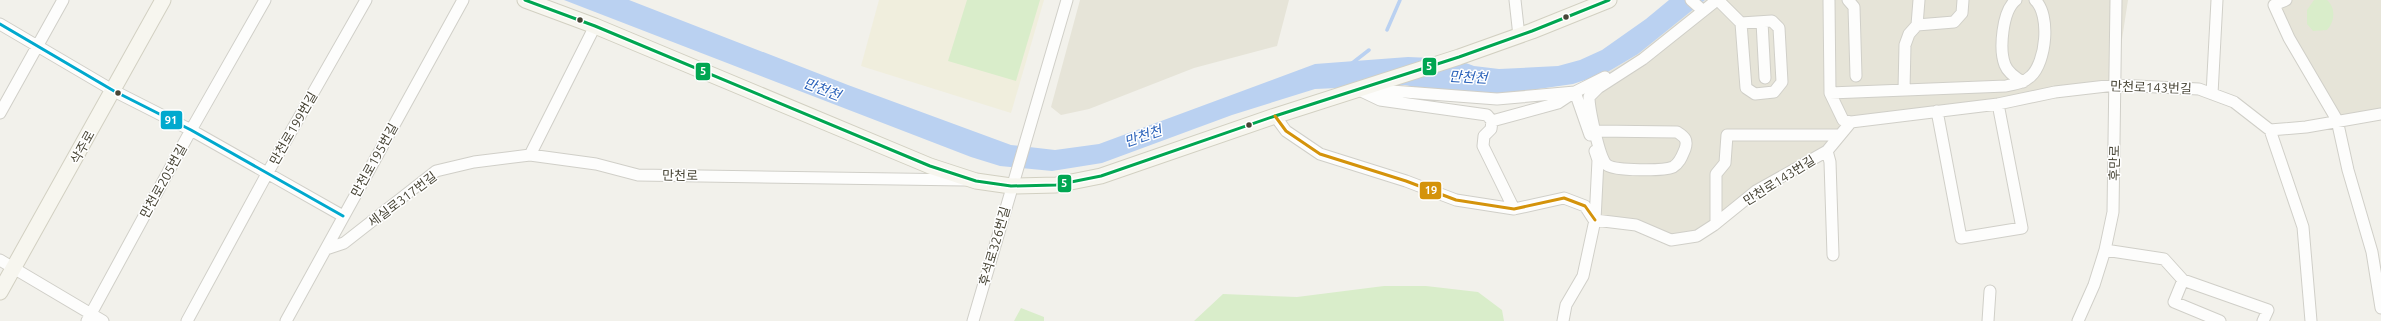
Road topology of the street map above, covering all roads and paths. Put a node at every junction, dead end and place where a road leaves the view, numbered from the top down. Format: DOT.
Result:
graph roads {
  1 [pos="63,0"];
  2 [pos="163,0"];
  3 [pos="265,0"];
  4 [pos="366,0"];
  5 [pos="463,0"];
  6 [pos="524,0"];
  7 [pos="1067,0"];
  8 [pos="1515,0"];
  9 [pos="1609,0"];
  10 [pos="1713,0"];
  11 [pos="1718,0"];
  12 [pos="1829,0"];
  13 [pos="1847,0"];
  14 [pos="1919,0"];
  15 [pos="1963,0"];
  16 [pos="2016,0"];
  17 [pos="2035,0"];
  18 [pos="2116,0"];
  19 [pos="2217,0"];
  20 [pos="2286,0"];
  21 [pos="1697,6"];
  22 [pos="1741,22"];
  23 [pos="1762,22"];
  24 [pos="0,24"];
  25 [pos="1917,25"];
  26 [pos="595,26"];
  27 [pos="1519,36"];
  28 [pos="37,45"];
  29 [pos="1856,76"];
  30 [pos="1765,78"];
  31 [pos="2024,82"];
  32 [pos="2115,84"];
  33 [pos="1364,89"];
  34 [pos="1904,90"];
  35 [pos="114,91"];
  36 [pos="1575,92"];
  37 [pos="1830,93"];
  38 [pos="2212,94"];
  39 [pos="1998,104"];
  40 [pos="1937,111"];
  41 [pos="0,113"];
  42 [pos="2381,114"];
  43 [pos="1275,116"];
  44 [pos="2337,120"];
  45 [pos="1492,121"];
  46 [pos="1851,122"];
  47 [pos="191,130"];
  48 [pos="2270,130"];
  49 [pos="1596,131"];
  50 [pos="1839,135"];
  51 [pos="1827,151"];
  52 [pos="530,155"];
  53 [pos="268,172"];
  54 [pos="976,181"];
  55 [pos="1011,186"];
  56 [pos="1514,209"];
  57 [pos="343,216"];
  58 [pos="1595,220"];
  59 [pos="1716,223"];
  60 [pos="326,249"];
  61 [pos="2105,250"];
  62 [pos="1833,255"];
  63 [pos="0,260"];
  64 [pos="14,268"];
  65 [pos="2183,280"];
  66 [pos="1990,291"];
  67 [pos="0,292"];
  68 [pos="2381,308"];
  69 [pos="88,318"];
  70 [pos="103,321"];
  71 [pos="187,321"];
  72 [pos="286,321"];
  73 [pos="973,321"];
  74 [pos="1563,321"];
  75 [pos="1988,321"];
  76 [pos="2078,321"];
  77 [pos="2220,321"];
  78 [pos="2263,321"];
  79 [pos="2311,321"];
  1 -- 28 [label="street"];
  2 -- 35 [label="street, 삭주로"];
  3 -- 47 [label="street, 만천로205번길"];
  4 -- 53 [label="street, 만천로199번길"];
  5 -- 57 [label="street, 만천로195번길"];
  6 -- 26 [label="street, 만천로"];
  7 -- 55 [label="street, 후석로326번길"];
  8 -- 27 [label="street"];
  9 -- 27 [label="street"];
  10 -- 21 [label="street"];
  11 -- 22 [label="street"];
  11 -- 49 [label="street"];
  12 -- 13 [label="street"];
  12 -- 37 [label="street"];
  13 -- 29 [label="street"];
  14 -- 25 [label="street"];
  15 -- 25 [label="street"];
  16 -- 31 [label="street"];
  17 -- 31 [label="street"];
  18 -- 32 [label="street, 후만로"];
  19 -- 38 [label="street"];
  20 -- 44 [label="street"];
  21 -- 36 [label="street"];
  22 -- 23 [label="street"];
  22 -- 23 [label="street"];
  23 -- 30 [label="street"];
  24 -- 28 [label="street"];
  25 -- 34 [label="street"];
  26 -- 52 [label="street"];
  26 -- 54 [label="street, 만천로"];
  27 -- 33 [label="street, 만천로"];
  28 -- 35 [label="street"];
  28 -- 41 [label="street"];
  31 -- 34 [label="street"];
  32 -- 38 [label="street, 만천로143번길"];
  32 -- 39 [label="street, 만천로143번길"];
  32 -- 61 [label="street, 후만로"];
  33 -- 36 [label="street"];
  33 -- 43 [label="street, 만천로"];
  33 -- 45 [label="street"];
  34 -- 37 [label="street"];
  35 -- 47 [label="street"];
  35 -- 64 [label="street, 삭주로"];
  36 -- 45 [label="street"];
  36 -- 58 [label="street"];
  37 -- 46 [label="street"];
  38 -- 48 [label="street, 만천로143번길"];
  39 -- 40 [label="street, 만천로143번길"];
  39 -- 40 [label="street"];
  40 -- 46 [label="street, 만천로143번길"];
  42 -- 44 [label="street"];
  43 -- 55 [label="street, 만천로"];
  43 -- 56 [label="street"];
  44 -- 48 [label="street"];
  44 -- 68 [label="street"];
  45 -- 56 [label="street"];
  46 -- 50 [label="street, 만천로143번길"];
  47 -- 53 [label="street"];
  47 -- 69 [label="street, 만천로205번길"];
  48 -- 79 [label="street"];
  49 -- 49 [label="street"];
  50 -- 51 [label="street, 만천로143번길"];
  50 -- 59 [label="street"];
  51 -- 59 [label="street, 만천로143번길"];
  51 -- 62 [label="street"];
  52 -- 54 [label="street, 만천로"];
  52 -- 60 [label="street, 세실로317번길"];
  53 -- 57 [label="street"];
  53 -- 71 [label="street, 만천로199번길"];
  54 -- 55 [label="street, 만천로"];
  55 -- 73 [label="street, 후석로326번길"];
  56 -- 58 [label="street"];
  57 -- 60 [label="street, 만천로195번길"];
  58 -- 59 [label="street, 만천로143번길"];
  58 -- 74 [label="street"];
  60 -- 72 [label="street, 만천로195번길"];
  61 -- 65 [label="street"];
  61 -- 76 [label="street, 후만로"];
  63 -- 64 [label="street"];
  64 -- 67 [label="street, 삭주로"];
  64 -- 69 [label="street"];
  65 -- 77 [label="street"];
  65 -- 78 [label="street"];
  66 -- 75 [label="street"];
  69 -- 70 [label="street"];
}
